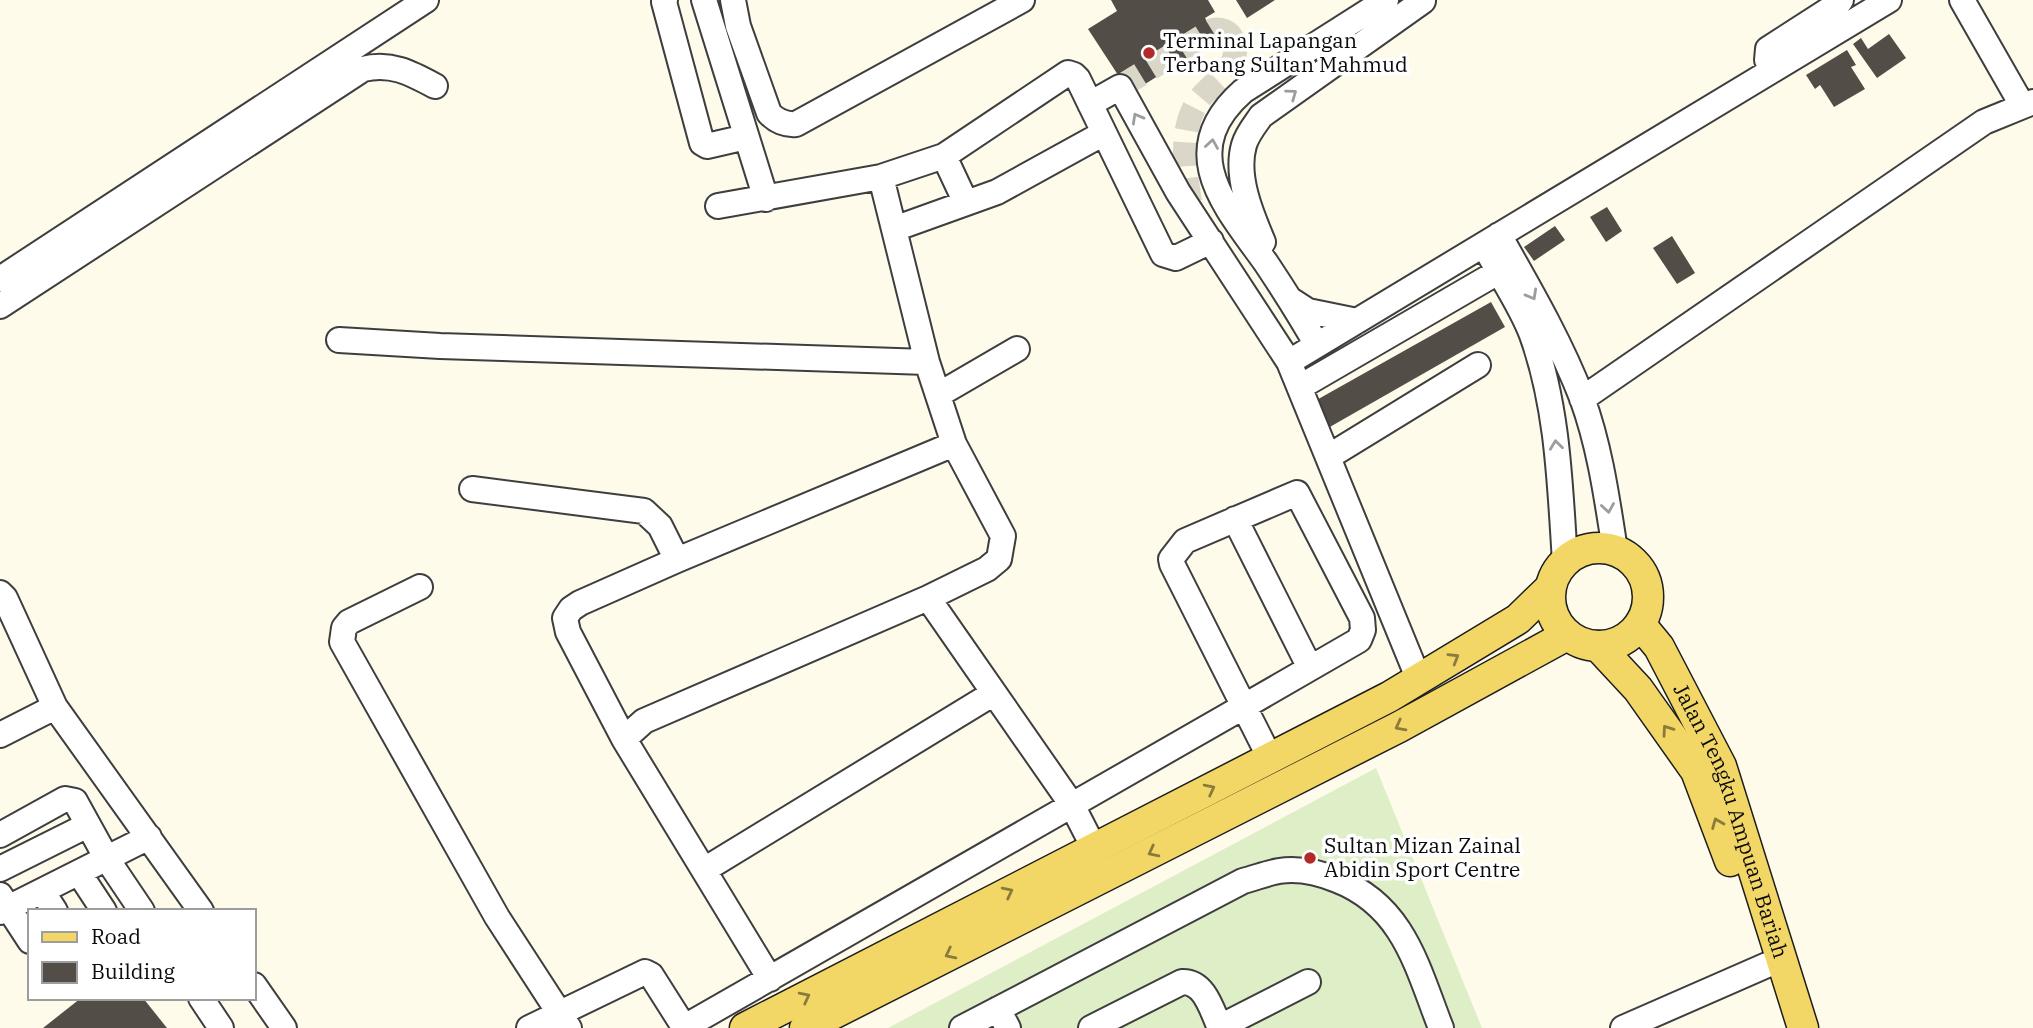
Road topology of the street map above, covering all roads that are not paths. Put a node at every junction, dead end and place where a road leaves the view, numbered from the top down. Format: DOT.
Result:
graph roads {
  1 [pos="426,0"];
  2 [pos="666,0"];
  3 [pos="704,0"];
  4 [pos="733,0"];
  5 [pos="1022,0"];
  6 [pos="1386,0"];
  7 [pos="1841,0"];
  8 [pos="1889,0"];
  9 [pos="1962,0"];
  10 [pos="1423,1"];
  11 [pos="1773,70"];
  12 [pos="435,86"];
  13 [pos="2027,103"];
  14 [pos="1090,104"];
  15 [pos="1104,133"];
  16 [pos="746,137"];
  17 [pos="944,156"];
  18 [pos="881,177"];
  19 [pos="766,199"];
  20 [pos="965,203"];
  21 [pos="718,206"];
  22 [pos="894,229"];
  23 [pos="1492,240"];
  24 [pos="1211,241"];
  25 [pos="1498,272"];
  26 [pos="0,279"];
  27 [pos="1285,291"];
  28 [pos="0,306"];
  29 [pos="1357,321"];
  30 [pos="339,340"];
  31 [pos="1317,345"];
  32 [pos="1017,349"];
  33 [pos="927,362"];
  34 [pos="1290,362"];
  35 [pos="1478,365"];
  36 [pos="1300,387"];
  37 [pos="938,395"];
  38 [pos="1582,399"];
  39 [pos="954,444"];
  40 [pos="1328,457"];
  41 [pos="472,489"];
  42 [pos="1235,519"];
  43 [pos="1615,550"];
  44 [pos="677,560"];
  45 [pos="1564,562"];
  46 [pos="420,587"];
  47 [pos="1550,588"];
  48 [pos="0,593"];
  49 [pos="928,598"];
  50 [pos="1387,603"];
  51 [pos="1362,618"];
  52 [pos="1640,624"];
  53 [pos="1567,635"];
  54 [pos="1598,646"];
  55 [pos="1310,668"];
  56 [pos="1419,680"];
  57 [pos="994,693"];
  58 [pos="55,707"];
  59 [pos="1243,707"];
  60 [pos="0,735"];
  61 [pos="624,739"];
  62 [pos="1270,758"];
  63 [pos="1072,805"];
  64 [pos="88,825"];
  65 [pos="0,835"];
  66 [pos="149,837"];
  67 [pos="1094,848"];
  68 [pos="107,859"];
  69 [pos="0,869"];
  70 [pos="704,870"];
  71 [pos="79,873"];
  72 [pos="49,901"];
  73 [pos="3,905"];
  74 [pos="132,907"];
  75 [pos="103,909"];
  76 [pos="200,909"];
  77 [pos="28,938"];
  78 [pos="1766,965"];
  79 [pos="770,979"];
  80 [pos="1308,982"];
  81 [pos="256,988"];
  82 [pos="202,1000"];
  83 [pos="1003,1019"];
  84 [pos="564,1020"];
  85 [pos="221,1028"];
  86 [pos="284,1028"];
  87 [pos="529,1028"];
  88 [pos="684,1028"];
  89 [pos="745,1028"];
  90 [pos="805,1028"];
  91 [pos="964,1028"];
  92 [pos="1091,1028"];
  93 [pos="1220,1028"];
  94 [pos="1441,1028"];
  95 [pos="1623,1028"];
  96 [pos="1783,1028"];
  97 [pos="1803,1028"];
  1 -- 26 [label="street"];
  2 -- 16 [label="street"];
  3 -- 16 [label="street"];
  4 -- 5 [label="street"];
  27 -- 6 [label="street, one-way"];
  7 -- 11 [label="street"];
  8 -- 11 [label="street"];
  9 -- 13 [label="street"];
  27 -- 10 [label="street, one-way"];
  11 -- 23 [label="street"];
  12 -- 28 [label="street"];
  13 -- 38 [label="street"];
  14 -- 15 [label="street"];
  14 -- 17 [label="street"];
  24 -- 14 [label="street, one-way"];
  15 -- 20 [label="street"];
  15 -- 24 [label="street"];
  16 -- 19 [label="street"];
  17 -- 18 [label="street"];
  17 -- 20 [label="street"];
  18 -- 19 [label="street"];
  18 -- 22 [label="street"];
  19 -- 21 [label="street"];
  20 -- 22 [label="street"];
  22 -- 33 [label="street"];
  23 -- 25 [label="street"];
  23 -- 29 [label="street"];
  23 -- 38 [label="street, one-way"];
  24 -- 34 [label="street"];
  25 -- 36 [label="street"];
  45 -- 25 [label="street, one-way"];
  27 -- 29 [label="street"];
  27 -- 31 [label="street"];
  29 -- 31 [label="street"];
  30 -- 33 [label="street"];
  31 -- 34 [label="street"];
  32 -- 37 [label="street"];
  33 -- 37 [label="street"];
  34 -- 36 [label="street"];
  35 -- 40 [label="street"];
  36 -- 40 [label="street"];
  37 -- 39 [label="street"];
  38 -- 43 [label="street, one-way"];
  39 -- 44 [label="street"];
  39 -- 49 [label="street"];
  40 -- 50 [label="street"];
  41 -- 44 [label="street"];
  42 -- 51 [label="street"];
  42 -- 55 [label="street"];
  42 -- 59 [label="street"];
  43 -- 45 [label="main road"];
  43 -- 52 [label="main road"];
  44 -- 61 [label="street"];
  45 -- 47 [label="main road"];
  46 -- 84 [label="street"];
  47 -- 53 [label="main road"];
  56 -- 47 [label="main road, one-way"];
  48 -- 58 [label="street"];
  49 -- 57 [label="street"];
  49 -- 61 [label="street"];
  50 -- 51 [label="street"];
  50 -- 56 [label="street"];
  51 -- 55 [label="street"];
  52 -- 54 [label="main road"];
  52 -- 97 [label="main road, Jalan Tengku Ampuan Bariah"];
  53 -- 54 [label="main road"];
  53 -- 90 [label="main road, one-way"];
  78 -- 54 [label="main road, Jalan Tengku Ampuan Bariah, one-way"];
  55 -- 59 [label="street"];
  56 -- 62 [label="main road"];
  57 -- 63 [label="street"];
  57 -- 70 [label="street"];
  58 -- 60 [label="street"];
  58 -- 66 [label="street"];
  59 -- 62 [label="street"];
  59 -- 63 [label="street"];
  61 -- 70 [label="street"];
  67 -- 62 [label="main road, one-way"];
  63 -- 67 [label="street"];
  63 -- 79 [label="street"];
  64 -- 65 [label="street"];
  64 -- 68 [label="street"];
  64 -- 69 [label="street"];
  66 -- 68 [label="street"];
  66 -- 76 [label="street"];
  89 -- 67 [label="main road, one-way"];
  68 -- 71 [label="street"];
  68 -- 74 [label="street"];
  70 -- 79 [label="street"];
  71 -- 72 [label="street"];
  71 -- 75 [label="street"];
  72 -- 73 [label="street"];
  73 -- 77 [label="street"];
  78 -- 95 [label="street"];
  78 -- 96 [label="main road, Jalan Tengku Ampuan Bariah"];
  79 -- 88 [label="street"];
  80 -- 93 [label="street"];
  81 -- 86 [label="street"];
  82 -- 85 [label="street"];
  83 -- 91 [label="street"];
  83 -- 94 [label="street"];
  84 -- 87 [label="street"];
  84 -- 88 [label="street"];
  92 -- 93 [label="street"];
}
